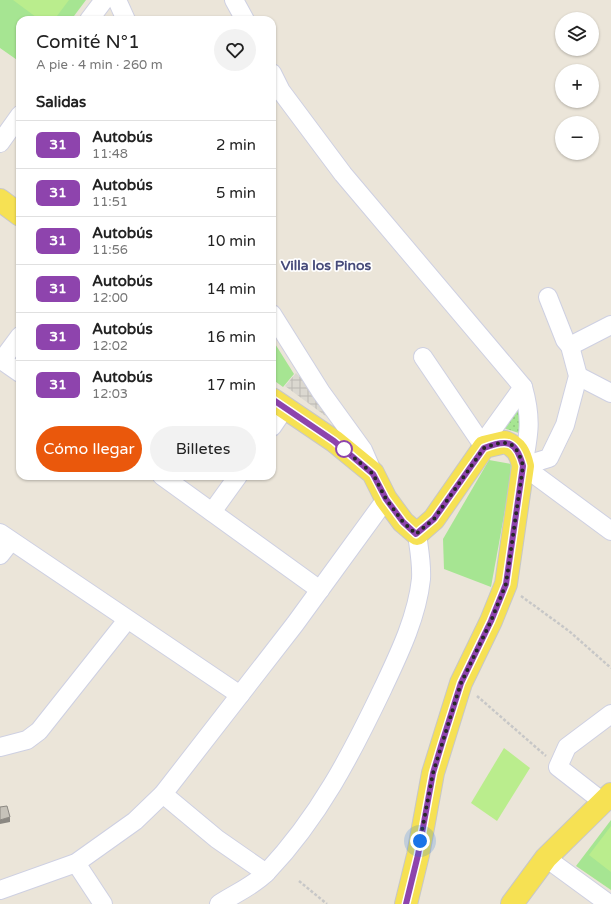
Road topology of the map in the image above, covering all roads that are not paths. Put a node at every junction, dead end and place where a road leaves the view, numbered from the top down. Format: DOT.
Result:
graph roads {
  1 [pos="104,0"];
  2 [pos="117,0"];
  3 [pos="234,0"];
  4 [pos="93,16"];
  5 [pos="124,16"];
  6 [pos="242,16"];
  7 [pos="276,82"];
  8 [pos="16,121"];
  9 [pos="0,143"];
  10 [pos="0,200"];
  11 [pos="16,212"];
  12 [pos="548,297"];
  13 [pos="276,320"];
  14 [pos="611,325"];
  15 [pos="16,341"];
  16 [pos="570,346"];
  17 [pos="423,357"];
  18 [pos="1,360"];
  19 [pos="16,370"];
  20 [pos="578,376"];
  21 [pos="523,387"];
  22 [pos="611,394"];
  23 [pos="278,403"];
  24 [pos="484,448"];
  25 [pos="523,466"];
  26 [pos="373,474"];
  27 [pos="168,480"];
  28 [pos="235,480"];
  29 [pos="386,499"];
  30 [pos="212,512"];
  31 [pos="611,531"];
  32 [pos="416,534"];
  33 [pos="6,537"];
  34 [pos="0,555"];
  35 [pos="320,590"];
  36 [pos="127,620"];
  37 [pos="240,695"];
  38 [pos="611,714"];
  39 [pos="0,747"];
  40 [pos="163,794"];
  41 [pos="607,798"];
  42 [pos="546,858"];
  43 [pos="76,863"];
  44 [pos="266,873"];
  45 [pos="0,890"];
  46 [pos="587,898"];
  47 [pos="103,904"];
  48 [pos="219,904"];
  49 [pos="406,904"];
  50 [pos="512,904"];
  51 [pos="609,904"];
  1 -- 4 [label="street"];
  2 -- 5 [label="street"];
  3 -- 6 [label="street"];
  7 -- 21 [label="street"];
  8 -- 9 [label="street"];
  10 -- 11 [label="main road"];
  12 -- 16 [label="street"];
  13 -- 26 [label="street"];
  14 -- 16 [label="street"];
  15 -- 18 [label="street"];
  16 -- 20 [label="street"];
  17 -- 24 [label="street"];
  18 -- 19 [label="street"];
  20 -- 22 [label="street"];
  20 -- 25 [label="street"];
  21 -- 24 [label="street"];
  21 -- 25 [label="street"];
  23 -- 26 [label="main road"];
  24 -- 25 [label="main road"];
  24 -- 32 [label="main road"];
  25 -- 31 [label="street"];
  25 -- 49 [label="main road"];
  26 -- 29 [label="main road"];
  27 -- 30 [label="street"];
  28 -- 30 [label="street"];
  29 -- 32 [label="main road"];
  29 -- 35 [label="street"];
  30 -- 35 [label="street"];
  32 -- 44 [label="street"];
  33 -- 34 [label="street"];
  33 -- 36 [label="street"];
  35 -- 37 [label="street"];
  36 -- 37 [label="street"];
  36 -- 39 [label="street"];
  37 -- 40 [label="street"];
  38 -- 41 [label="street"];
  40 -- 43 [label="street"];
  40 -- 44 [label="street"];
  41 -- 42 [label="main road"];
  42 -- 46 [label="street"];
  42 -- 50 [label="main road"];
  43 -- 45 [label="street"];
  43 -- 47 [label="street"];
  44 -- 48 [label="street"];
  46 -- 51 [label="street"];
}
